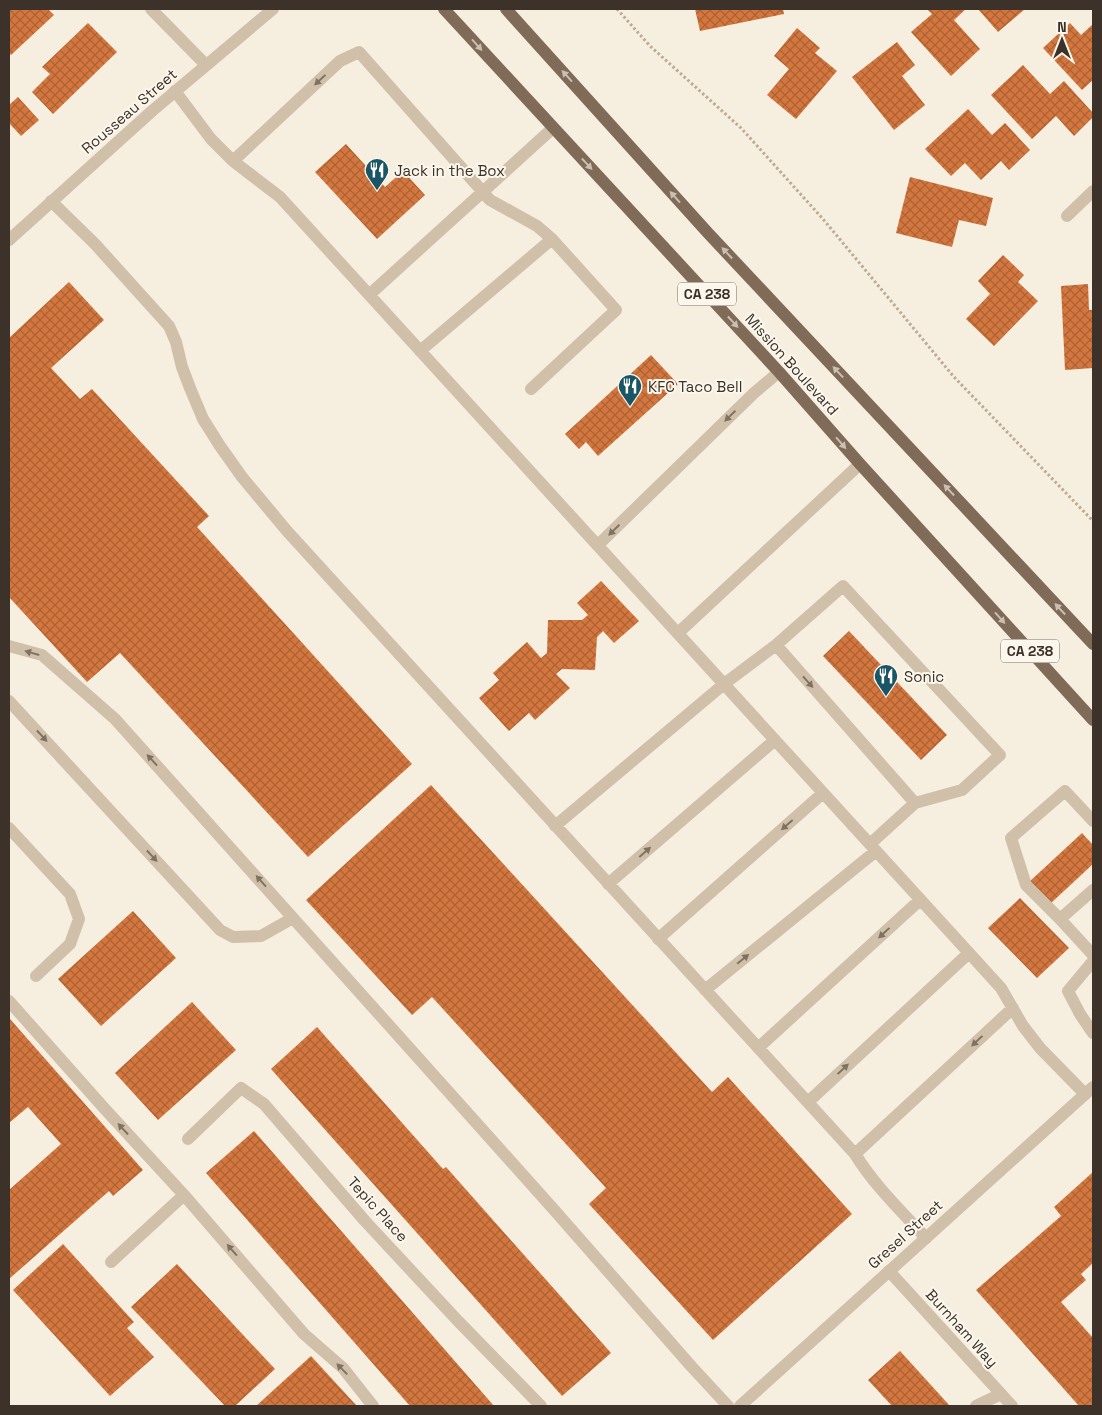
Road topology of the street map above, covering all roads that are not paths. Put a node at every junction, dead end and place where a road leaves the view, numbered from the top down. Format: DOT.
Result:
graph roads {
  1 [pos="151,9"];
  2 [pos="273,9"];
  3 [pos="444,9"];
  4 [pos="506,9"];
  5 [pos="206,65"];
  6 [pos="175,91"];
  7 [pos="553,128"];
  8 [pos="233,161"];
  9 [pos="484,191"];
  10 [pos="1093,191"];
  11 [pos="52,201"];
  12 [pos="1066,216"];
  13 [pos="552,239"];
  14 [pos="9,240"];
  15 [pos="369,295"];
  16 [pos="420,351"];
  17 [pos="779,372"];
  18 [pos="531,389"];
  19 [pos="860,464"];
  20 [pos="598,545"];
  21 [pos="678,633"];
  22 [pos="1093,644"];
  23 [pos="776,645"];
  24 [pos="9,646"];
  25 [pos="724,684"];
  26 [pos="9,701"];
  27 [pos="1093,720"];
  28 [pos="775,740"];
  29 [pos="823,793"];
  30 [pos="915,803"];
  31 [pos="1093,821"];
  32 [pos="555,826"];
  33 [pos="9,828"];
  34 [pos="873,847"];
  35 [pos="608,884"];
  36 [pos="1093,890"];
  37 [pos="920,900"];
  38 [pos="293,918"];
  39 [pos="1060,920"];
  40 [pos="658,939"];
  41 [pos="969,953"];
  42 [pos="1093,954"];
  43 [pos="1093,961"];
  44 [pos="36,976"];
  45 [pos="705,990"];
  46 [pos="9,1001"];
  47 [pos="1012,1008"];
  48 [pos="1093,1033"];
  49 [pos="758,1048"];
  50 [pos="1089,1091"];
  51 [pos="808,1102"];
  52 [pos="188,1139"];
  53 [pos="855,1154"];
  54 [pos="184,1195"];
  55 [pos="926,1238"];
  56 [pos="111,1262"];
  57 [pos="889,1271"];
  58 [pos="1000,1394"];
  59 [pos="373,1406"];
  60 [pos="541,1406"];
  61 [pos="728,1406"];
  62 [pos="740,1406"];
  63 [pos="976,1406"];
  64 [pos="1012,1406"];
  1 -- 5 [label="street"];
  2 -- 5 [label="street, Rousseau Street"];
  3 -- 7 [label="main road, Mission Boulevard / CA 238, one-way"];
  22 -- 4 [label="main road, Mission Boulevard / CA 238, one-way"];
  5 -- 6 [label="street, Rousseau Street"];
  6 -- 8 [label="street"];
  6 -- 11 [label="street, Rousseau Street"];
  7 -- 9 [label="street"];
  7 -- 17 [label="main road, Mission Boulevard / CA 238, one-way"];
  9 -- 8 [label="street, one-way"];
  8 -- 15 [label="street"];
  9 -- 13 [label="street"];
  9 -- 15 [label="street"];
  10 -- 12 [label="street"];
  11 -- 14 [label="street, Rousseau Street"];
  11 -- 32 [label="street"];
  13 -- 16 [label="street"];
  13 -- 18 [label="street"];
  15 -- 16 [label="street"];
  16 -- 20 [label="street"];
  17 -- 19 [label="main road, Mission Boulevard / CA 238, one-way"];
  17 -- 20 [label="street, one-way"];
  19 -- 21 [label="street"];
  19 -- 27 [label="main road, Mission Boulevard / CA 238, one-way"];
  20 -- 21 [label="street"];
  21 -- 25 [label="street"];
  23 -- 25 [label="street"];
  23 -- 30 [label="street, one-way"];
  23 -- 30 [label="street"];
  38 -- 24 [label="street, one-way"];
  25 -- 28 [label="street"];
  25 -- 32 [label="street"];
  26 -- 38 [label="street, one-way"];
  28 -- 29 [label="street"];
  35 -- 28 [label="street, one-way"];
  29 -- 34 [label="street"];
  29 -- 40 [label="street, one-way"];
  30 -- 34 [label="street"];
  31 -- 39 [label="street"];
  32 -- 35 [label="street"];
  33 -- 44 [label="street"];
  34 -- 37 [label="street"];
  45 -- 34 [label="street, one-way"];
  35 -- 40 [label="street"];
  36 -- 39 [label="street"];
  37 -- 41 [label="street"];
  37 -- 49 [label="street, one-way"];
  38 -- 61 [label="street"];
  39 -- 42 [label="street"];
  40 -- 45 [label="street"];
  41 -- 47 [label="street"];
  51 -- 41 [label="street, one-way"];
  43 -- 48 [label="street"];
  45 -- 49 [label="street"];
  54 -- 46 [label="street, one-way"];
  47 -- 50 [label="street"];
  47 -- 53 [label="street, one-way"];
  49 -- 51 [label="street"];
  50 -- 55 [label="street, Gresel Street"];
  51 -- 53 [label="street"];
  52 -- 60 [label="street, Tepic Place"];
  53 -- 55 [label="street"];
  54 -- 56 [label="street"];
  59 -- 54 [label="street, one-way"];
  55 -- 57 [label="street, Gresel Street"];
  57 -- 58 [label="street, Burnham Way"];
  57 -- 62 [label="street, Gresel Street"];
  58 -- 63 [label="street"];
  58 -- 64 [label="street, Burnham Way"];
}
